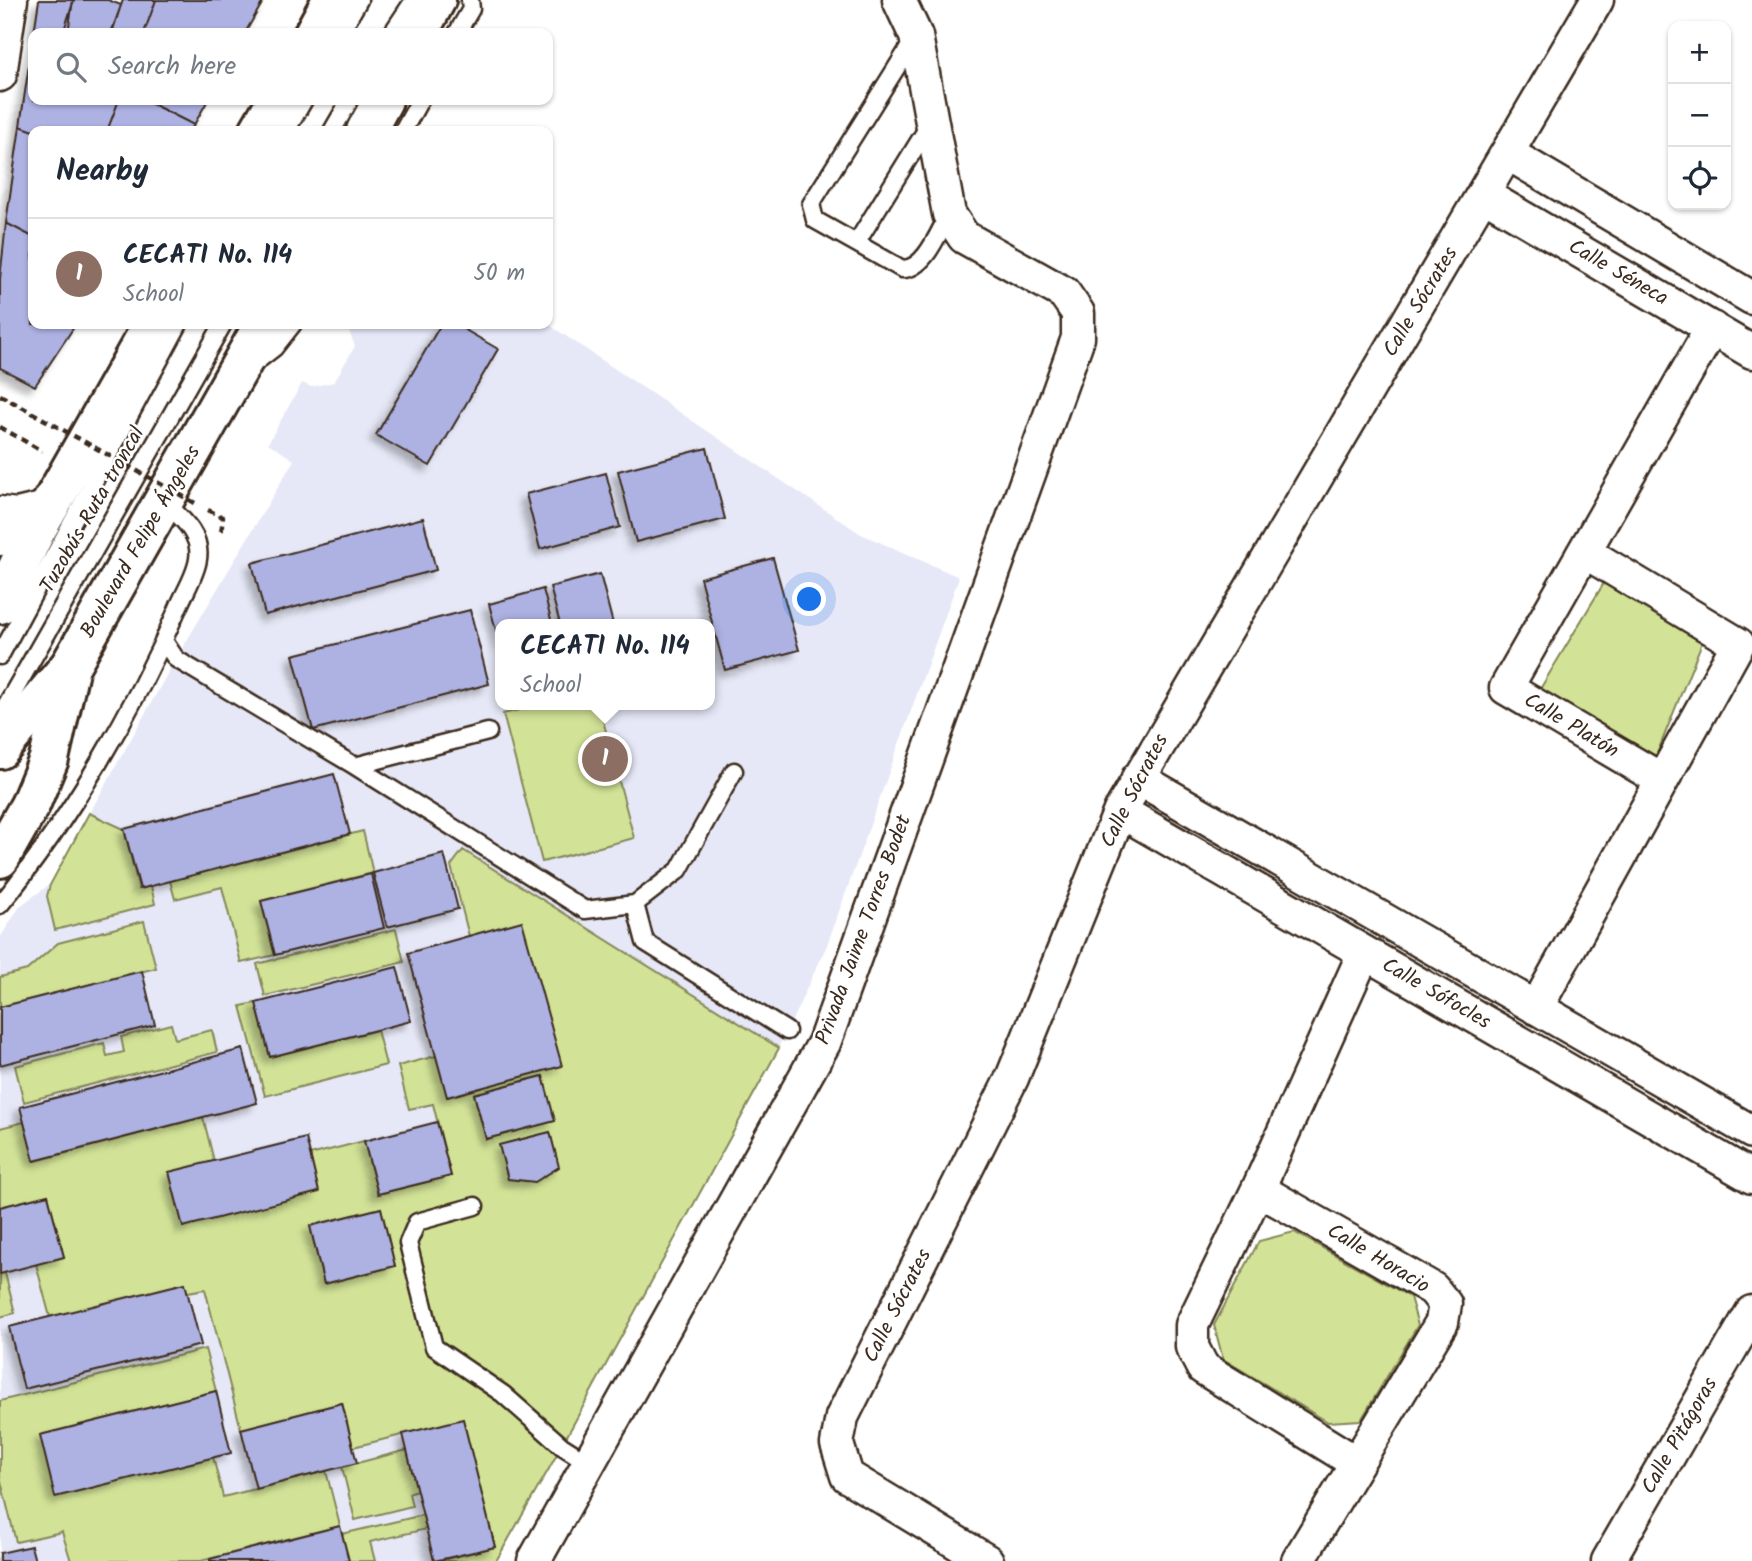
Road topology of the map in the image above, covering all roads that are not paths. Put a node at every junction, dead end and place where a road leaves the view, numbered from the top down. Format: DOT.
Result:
graph roads {
  1 [pos="11,0"];
  2 [pos="332,0"];
  3 [pos="359,0"];
  4 [pos="414,0"];
  5 [pos="436,0"];
  6 [pos="470,0"];
  7 [pos="899,0"];
  8 [pos="1597,0"];
  9 [pos="317,28"];
  10 [pos="343,28"];
  11 [pos="395,28"];
  12 [pos="421,28"];
  13 [pos="460,28"];
  14 [pos="916,36"];
  15 [pos="0,75"];
  16 [pos="274,105"];
  17 [pos="301,105"];
  18 [pos="347,105"];
  19 [pos="380,105"];
  20 [pos="417,105"];
  21 [pos="931,121"];
  22 [pos="263,126"];
  23 [pos="289,126"];
  24 [pos="335,126"];
  25 [pos="369,126"];
  26 [pos="405,126"];
  27 [pos="1509,154"];
  28 [pos="1484,195"];
  29 [pos="949,214"];
  30 [pos="857,242"];
  31 [pos="1752,298"];
  32 [pos="1712,328"];
  33 [pos="150,329"];
  34 [pos="176,329"];
  35 [pos="220,329"];
  36 [pos="261,329"];
  37 [pos="289,329"];
  38 [pos="1752,352"];
  39 [pos="233,381"];
  40 [pos="180,503"];
  41 [pos="0,513"];
  42 [pos="28,527"];
  43 [pos="1585,552"];
  44 [pos="3,595"];
  45 [pos="164,641"];
  46 [pos="0,656"];
  47 [pos="70,666"];
  48 [pos="488,732"];
  49 [pos="1,736"];
  50 [pos="355,766"];
  51 [pos="734,771"];
  52 [pos="1138,778"];
  53 [pos="1662,780"];
  54 [pos="1120,811"];
  55 [pos="0,858"];
  56 [pos="635,904"];
  57 [pos="0,905"];
  58 [pos="1364,953"];
  59 [pos="1536,1008"];
  60 [pos="786,1031"];
  61 [pos="1752,1132"];
  62 [pos="1749,1169"];
  63 [pos="1258,1189"];
  64 [pos="475,1206"];
  65 [pos="1752,1312"];
  66 [pos="1355,1462"];
  67 [pos="589,1463"];
  68 [pos="534,1561"];
  69 [pos="987,1561"];
  70 [pos="1298,1561"];
  71 [pos="1608,1561"];
  1 -- 15 [label="street"];
  2 -- 9 [label="main road"];
  3 -- 10 [label="lane"];
  4 -- 11 [label="lane"];
  5 -- 12 [label="main road"];
  6 -- 13 [label="lane"];
  7 -- 14 [label="street"];
  8 -- 27 [label="street, Calle Sócrates"];
  14 -- 21 [label="street"];
  14 -- 30 [label="lane"];
  16 -- 22 [label="main road"];
  17 -- 23 [label="lane"];
  18 -- 24 [label="lane"];
  19 -- 25 [label="main road"];
  20 -- 26 [label="lane"];
  21 -- 29 [label="street"];
  21 -- 30 [label="lane"];
  27 -- 28 [label="street, Calle Sócrates"];
  27 -- 31 [label="street"];
  28 -- 32 [label="street, Calle Séneca"];
  28 -- 52 [label="street, Calle Sócrates"];
  29 -- 30 [label="lane"];
  29 -- 67 [label="street, Privada Jaime Torres Bodet"];
  32 -- 38 [label="street, Calle Séneca"];
  32 -- 43 [label="street, Calle Platón"];
  33 -- 42 [label="main road"];
  34 -- 46 [label="lane, Tuzobús Ruta troncal"];
  35 -- 49 [label="lane, Tuzobús Ruta troncal"];
  36 -- 39 [label="main road, Boulevard Felipe Ángeles"];
  37 -- 39 [label="lane"];
  39 -- 40 [label="main road, Boulevard Felipe Ángeles"];
  40 -- 45 [label="lane"];
  40 -- 47 [label="main road, Boulevard Felipe Ángeles"];
  41 -- 42 [label="street"];
  42 -- 44 [label="main road"];
  43 -- 53 [label="street"];
  43 -- 53 [label="street, Calle Platón"];
  45 -- 50 [label="lane"];
  45 -- 57 [label="lane"];
  47 -- 49 [label="main road, Boulevard Felipe Ángeles"];
  47 -- 55 [label="main road"];
  48 -- 50 [label="lane"];
  50 -- 56 [label="lane"];
  51 -- 56 [label="lane"];
  52 -- 54 [label="street, Calle Sócrates"];
  52 -- 59 [label="street, Calle Sófocles"];
  53 -- 59 [label="street"];
  54 -- 58 [label="street, Calle Sófocles"];
  54 -- 69 [label="street, Calle Sócrates"];
  56 -- 60 [label="lane"];
  58 -- 62 [label="street, Calle Sófocles"];
  58 -- 63 [label="street"];
  59 -- 61 [label="street, Calle Sófocles"];
  63 -- 66 [label="street"];
  63 -- 66 [label="street, Calle Horacio"];
  64 -- 67 [label="lane"];
  65 -- 71 [label="street, Calle Pitágoras"];
  66 -- 70 [label="street, Calle Horacio"];
  67 -- 68 [label="street, Privada Jaime Torres Bodet"];
}
